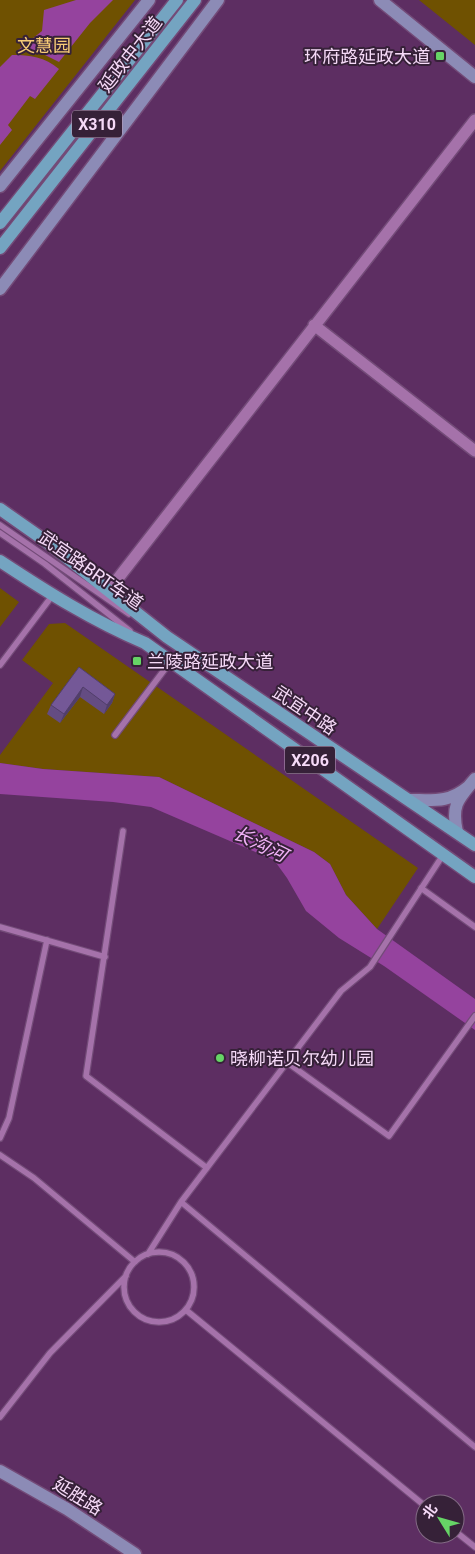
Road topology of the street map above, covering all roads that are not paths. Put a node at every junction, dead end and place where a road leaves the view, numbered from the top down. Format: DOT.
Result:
graph roads {
  1 [pos="149,0"];
  2 [pos="177,0"];
  3 [pos="195,0"];
  4 [pos="218,0"];
  5 [pos="380,0"];
  6 [pos="475,76"];
  7 [pos="475,120"];
  8 [pos="0,186"];
  9 [pos="0,223"];
  10 [pos="0,248"];
  11 [pos="0,289"];
  12 [pos="314,325"];
  13 [pos="475,451"];
  14 [pos="0,509"];
  15 [pos="0,525"];
  16 [pos="0,533"];
  17 [pos="0,561"];
  18 [pos="108,590"];
  19 [pos="52,596"];
  20 [pos="167,637"];
  21 [pos="145,643"];
  22 [pos="171,661"];
  23 [pos="0,665"];
  24 [pos="115,735"];
  25 [pos="472,783"];
  26 [pos="410,800"];
  27 [pos="123,831"];
  28 [pos="457,832"];
  29 [pos="475,845"];
  30 [pos="443,855"];
  31 [pos="475,877"];
  32 [pos="421,888"];
  33 [pos="0,927"];
  34 [pos="475,927"];
  35 [pos="47,940"];
  36 [pos="105,957"];
  37 [pos="475,1016"];
  38 [pos="288,1062"];
  39 [pos="0,1138"];
  40 [pos="0,1155"];
  41 [pos="207,1168"];
  42 [pos="181,1202"];
  43 [pos="148,1254"];
  44 [pos="135,1262"];
  45 [pos="126,1276"];
  46 [pos="186,1310"];
  47 [pos="0,1417"];
  48 [pos="475,1447"];
  49 [pos="0,1471"];
  50 [pos="415,1498"];
  51 [pos="465,1540"];
  52 [pos="475,1548"];
  53 [pos="135,1554"];
  1 -- 8 [label="street"];
  2 -- 9 [label="main road, 延政中大道 / X310"];
  3 -- 10 [label="main road, 延政中大道 / X310"];
  4 -- 11 [label="street"];
  5 -- 6 [label="street"];
  7 -- 12 [label="street"];
  12 -- 13 [label="street"];
  12 -- 18 [label="street"];
  14 -- 18 [label="main road, 武宜中路 / X206"];
  15 -- 20 [label="lane, 武宜路BRT车道"];
  16 -- 21 [label="lane, 武宜路BRT车道"];
  17 -- 19 [label="main road, X206"];
  18 -- 20 [label="main road, 武宜中路 / X206"];
  19 -- 21 [label="main road, X206"];
  19 -- 23 [label="lane"];
  20 -- 26 [label="main road, 武宜中路 / X206"];
  21 -- 22 [label="main road, X206"];
  22 -- 24 [label="lane"];
  22 -- 30 [label="main road, X206"];
  25 -- 26 [label="street"];
  25 -- 28 [label="street"];
  26 -- 28 [label="main road, 武宜中路 / X206"];
  27 -- 36 [label="lane"];
  28 -- 29 [label="main road, 武宜中路 / X206"];
  30 -- 31 [label="main road, X206"];
  30 -- 32 [label="lane"];
  32 -- 34 [label="lane"];
  32 -- 38 [label="lane"];
  33 -- 35 [label="lane"];
  35 -- 36 [label="lane"];
  35 -- 39 [label="lane"];
  36 -- 41 [label="lane"];
  37 -- 38 [label="lane"];
  38 -- 41 [label="lane"];
  40 -- 44 [label="lane"];
  41 -- 42 [label="lane"];
  42 -- 43 [label="lane"];
  42 -- 48 [label="lane"];
  43 -- 44 [label="lane"];
  43 -- 46 [label="lane"];
  44 -- 45 [label="lane"];
  45 -- 46 [label="lane"];
  45 -- 47 [label="lane"];
  46 -- 50 [label="lane"];
  49 -- 53 [label="street, 延胜路"];
  51 -- 52 [label="lane"];
}
